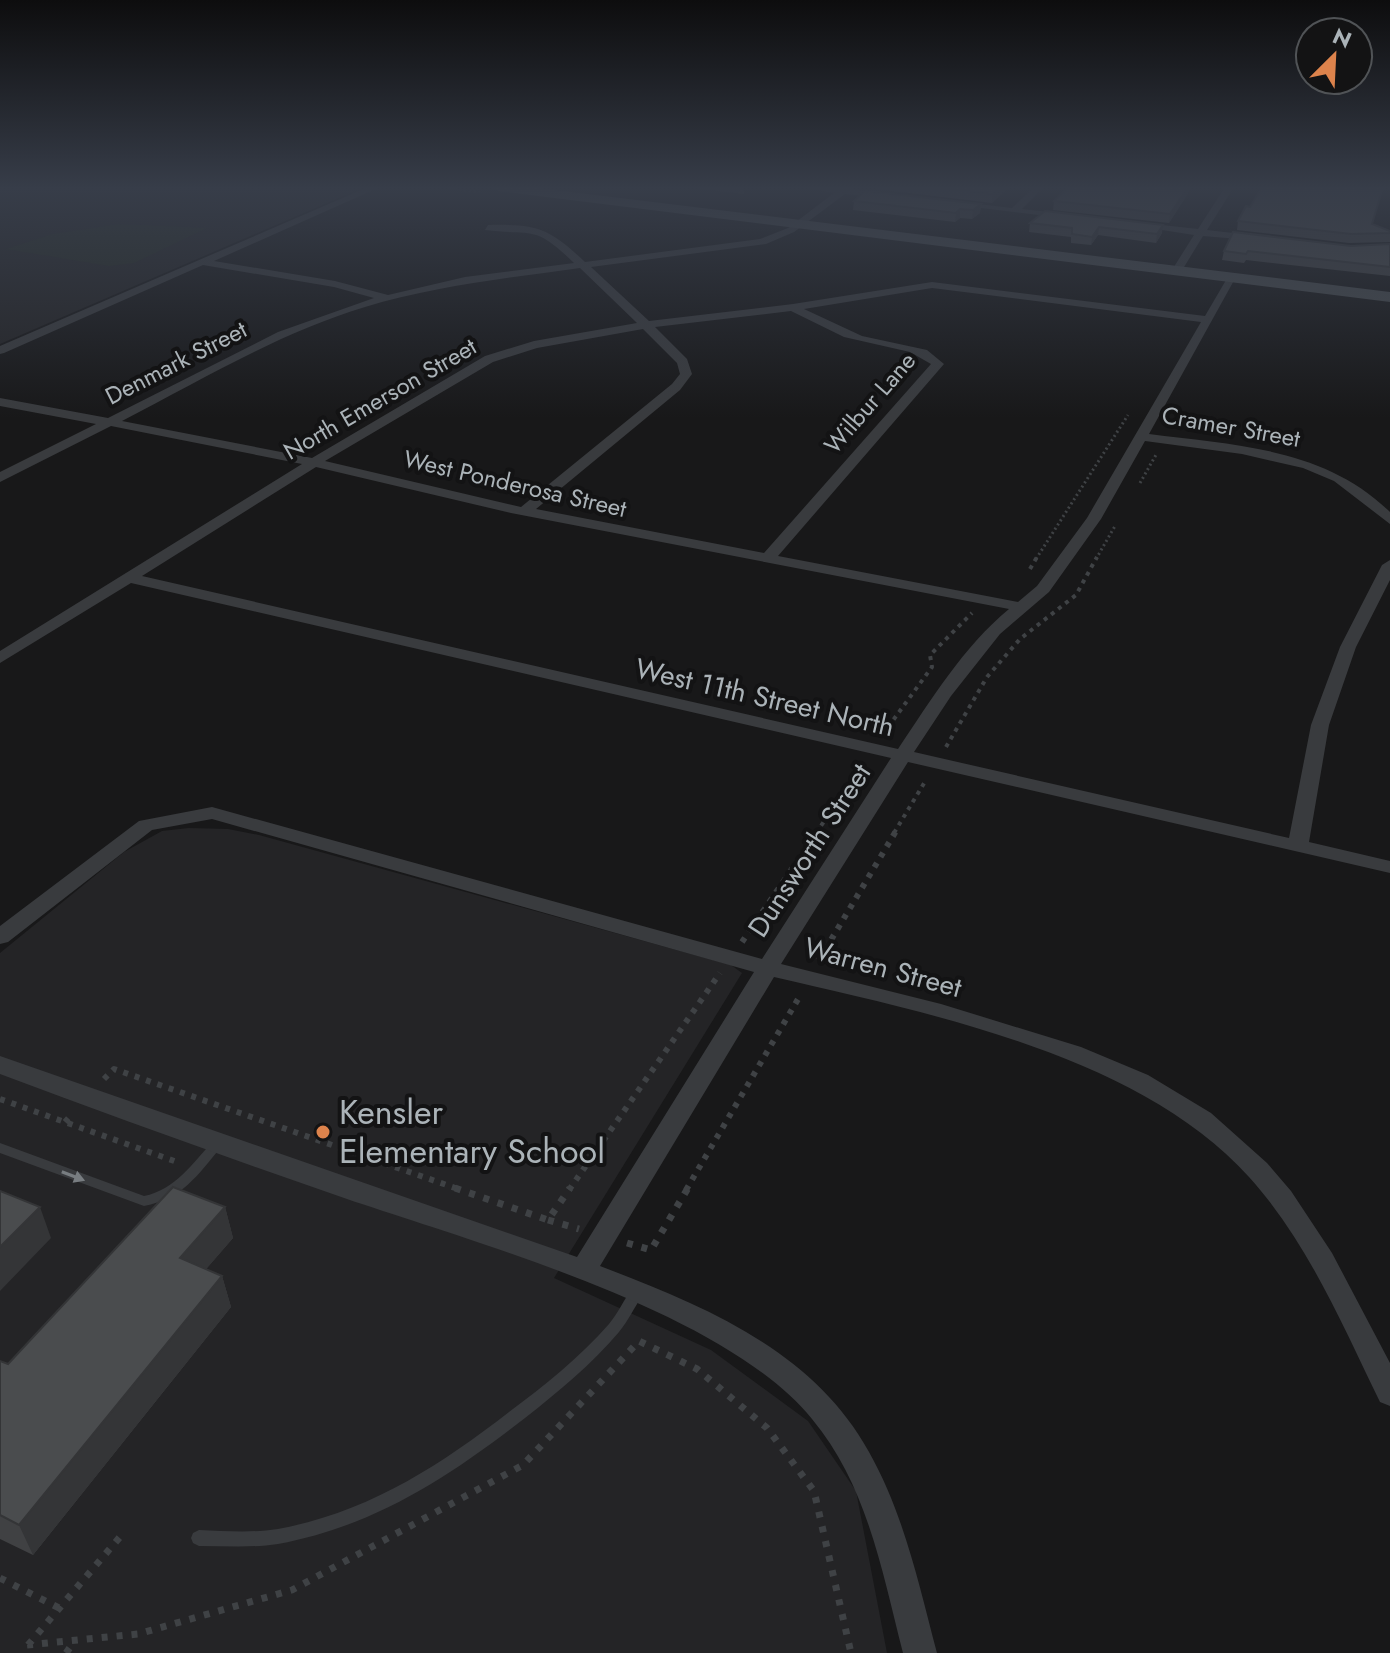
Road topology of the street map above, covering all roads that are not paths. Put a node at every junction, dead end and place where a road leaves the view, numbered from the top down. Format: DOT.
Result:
graph roads {
  1 [pos="197,264"];
  2 [pos="215,264"];
  3 [pos="590,264"];
  4 [pos="1129,264"];
  5 [pos="1181,264"];
  6 [pos="583,265"];
  7 [pos="1177,270"];
  8 [pos="1233,277"];
  9 [pos="1390,297"];
  10 [pos="385,298"];
  11 [pos="793,307"];
  12 [pos="1209,320"];
  13 [pos="645,325"];
  14 [pos="0,350"];
  15 [pos="0,402"];
  16 [pos="109,422"];
  17 [pos="1142,437"];
  18 [pos="315,462"];
  19 [pos="0,478"];
  20 [pos="525,511"];
  21 [pos="1390,520"];
  22 [pos="767,559"];
  23 [pos="1390,565"];
  24 [pos="128,578"];
  25 [pos="1021,607"];
  26 [pos="0,658"];
  27 [pos="902,757"];
  28 [pos="1298,846"];
  29 [pos="1390,867"];
  30 [pos="0,937"];
  31 [pos="767,968"];
  32 [pos="0,1065"];
  33 [pos="217,1144"];
  34 [pos="0,1148"];
  35 [pos="584,1269"];
  36 [pos="637,1292"];
  37 [pos="1390,1393"];
  38 [pos="199,1538"];
  39 [pos="920,1653"];
  1 -- 14 [label="street"];
  2 -- 10 [label="street"];
  3 -- 6 [label="street, Denmark Street"];
  4 -- 7 [label="street"];
  5 -- 7 [label="street"];
  6 -- 10 [label="street, Denmark Street"];
  6 -- 13 [label="street"];
  7 -- 8 [label="street"];
  8 -- 9 [label="street"];
  8 -- 12 [label="street, Dunsworth Street"];
  10 -- 16 [label="street, Denmark Street"];
  11 -- 12 [label="street, North Emerson Street"];
  11 -- 13 [label="street, North Emerson Street"];
  11 -- 22 [label="street, Wilbur Lane"];
  12 -- 17 [label="street, Dunsworth Street"];
  13 -- 18 [label="street, North Emerson Street"];
  13 -- 20 [label="street"];
  15 -- 16 [label="street, West Ponderosa Street"];
  16 -- 18 [label="street, West Ponderosa Street"];
  16 -- 19 [label="street, Denmark Street"];
  17 -- 21 [label="street, Cramer Street"];
  17 -- 25 [label="street, Dunsworth Street"];
  18 -- 20 [label="street, West Ponderosa Street"];
  18 -- 24 [label="street, North Emerson Street"];
  20 -- 22 [label="street, West Ponderosa Street"];
  22 -- 25 [label="street, West Ponderosa Street"];
  23 -- 28 [label="street"];
  24 -- 26 [label="street, North Emerson Street"];
  24 -- 27 [label="street, West 11th Street North"];
  25 -- 27 [label="street, Dunsworth Street"];
  27 -- 28 [label="street, West 11th Street North"];
  27 -- 31 [label="street, Dunsworth Street"];
  28 -- 29 [label="street, West 11th Street North"];
  30 -- 31 [label="street, Warren Street"];
  31 -- 35 [label="street, Dunsworth Street"];
  31 -- 37 [label="street, Warren Street"];
  32 -- 33 [label="street"];
  34 -- 33 [label="lane, one-way"];
  33 -- 35 [label="street"];
  35 -- 36 [label="street"];
  36 -- 38 [label="lane"];
  36 -- 39 [label="street"];
}
